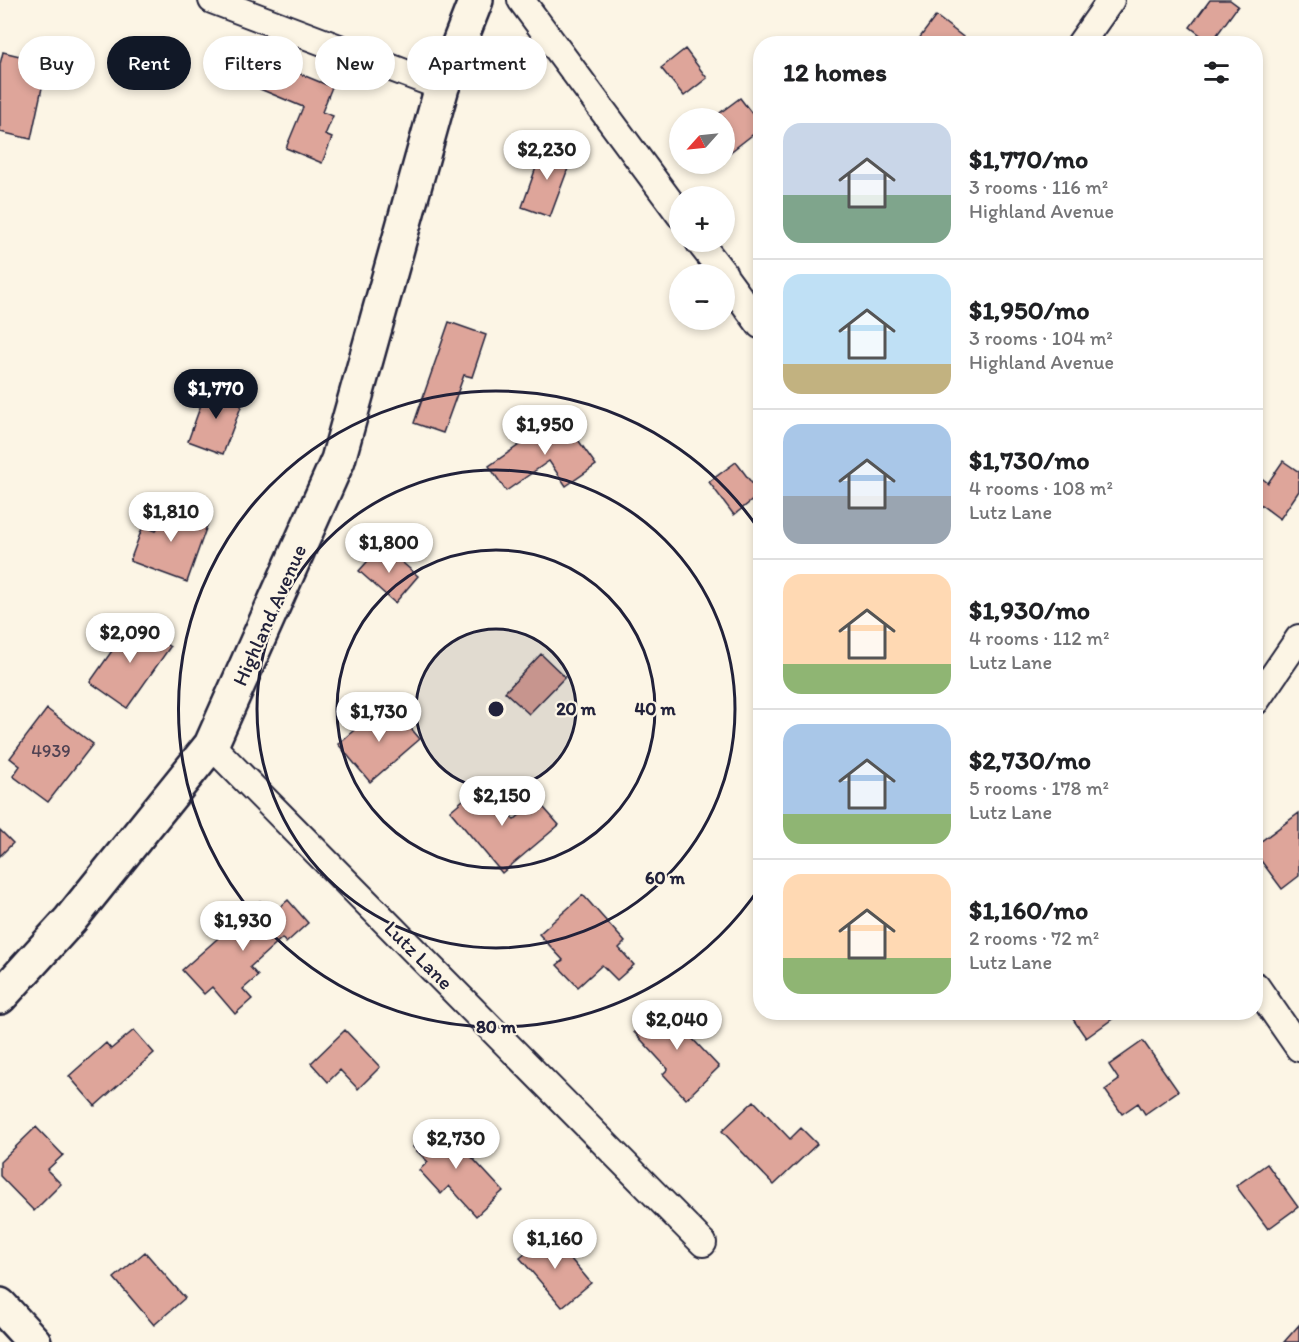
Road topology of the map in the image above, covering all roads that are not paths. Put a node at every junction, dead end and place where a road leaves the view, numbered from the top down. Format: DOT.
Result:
graph roads {
  1 [pos="212,0"];
  2 [pos="476,0"];
  3 [pos="521,0"];
  4 [pos="1111,0"];
  5 [pos="462,36"];
  6 [pos="1086,36"];
  7 [pos="407,74"];
  8 [pos="441,90"];
  9 [pos="669,200"];
  10 [pos="707,252"];
  11 [pos="716,264"];
  12 [pos="735,290"];
  13 [pos="753,315"];
  14 [pos="1299,638"];
  15 [pos="1263,691"];
  16 [pos="211,745"];
  17 [pos="0,996"];
  18 [pos="1263,997"];
  19 [pos="1299,1048"];
  20 [pos="703,1243"];
  21 [pos="0,1305"];
  22 [pos="34,1342"];
  1 -- 7 [label="street"];
  2 -- 5 [label="street, Highland Avenue"];
  3 -- 9 [label="street"];
  4 -- 6 [label="street"];
  8 -- 16 [label="street, Highland Avenue"];
  10 -- 11 [label="street"];
  12 -- 13 [label="street"];
  14 -- 15 [label="street"];
  16 -- 17 [label="street, Highland Avenue"];
  16 -- 20 [label="street, Lutz Lane"];
  18 -- 19 [label="street"];
  21 -- 22 [label="street"];
}
